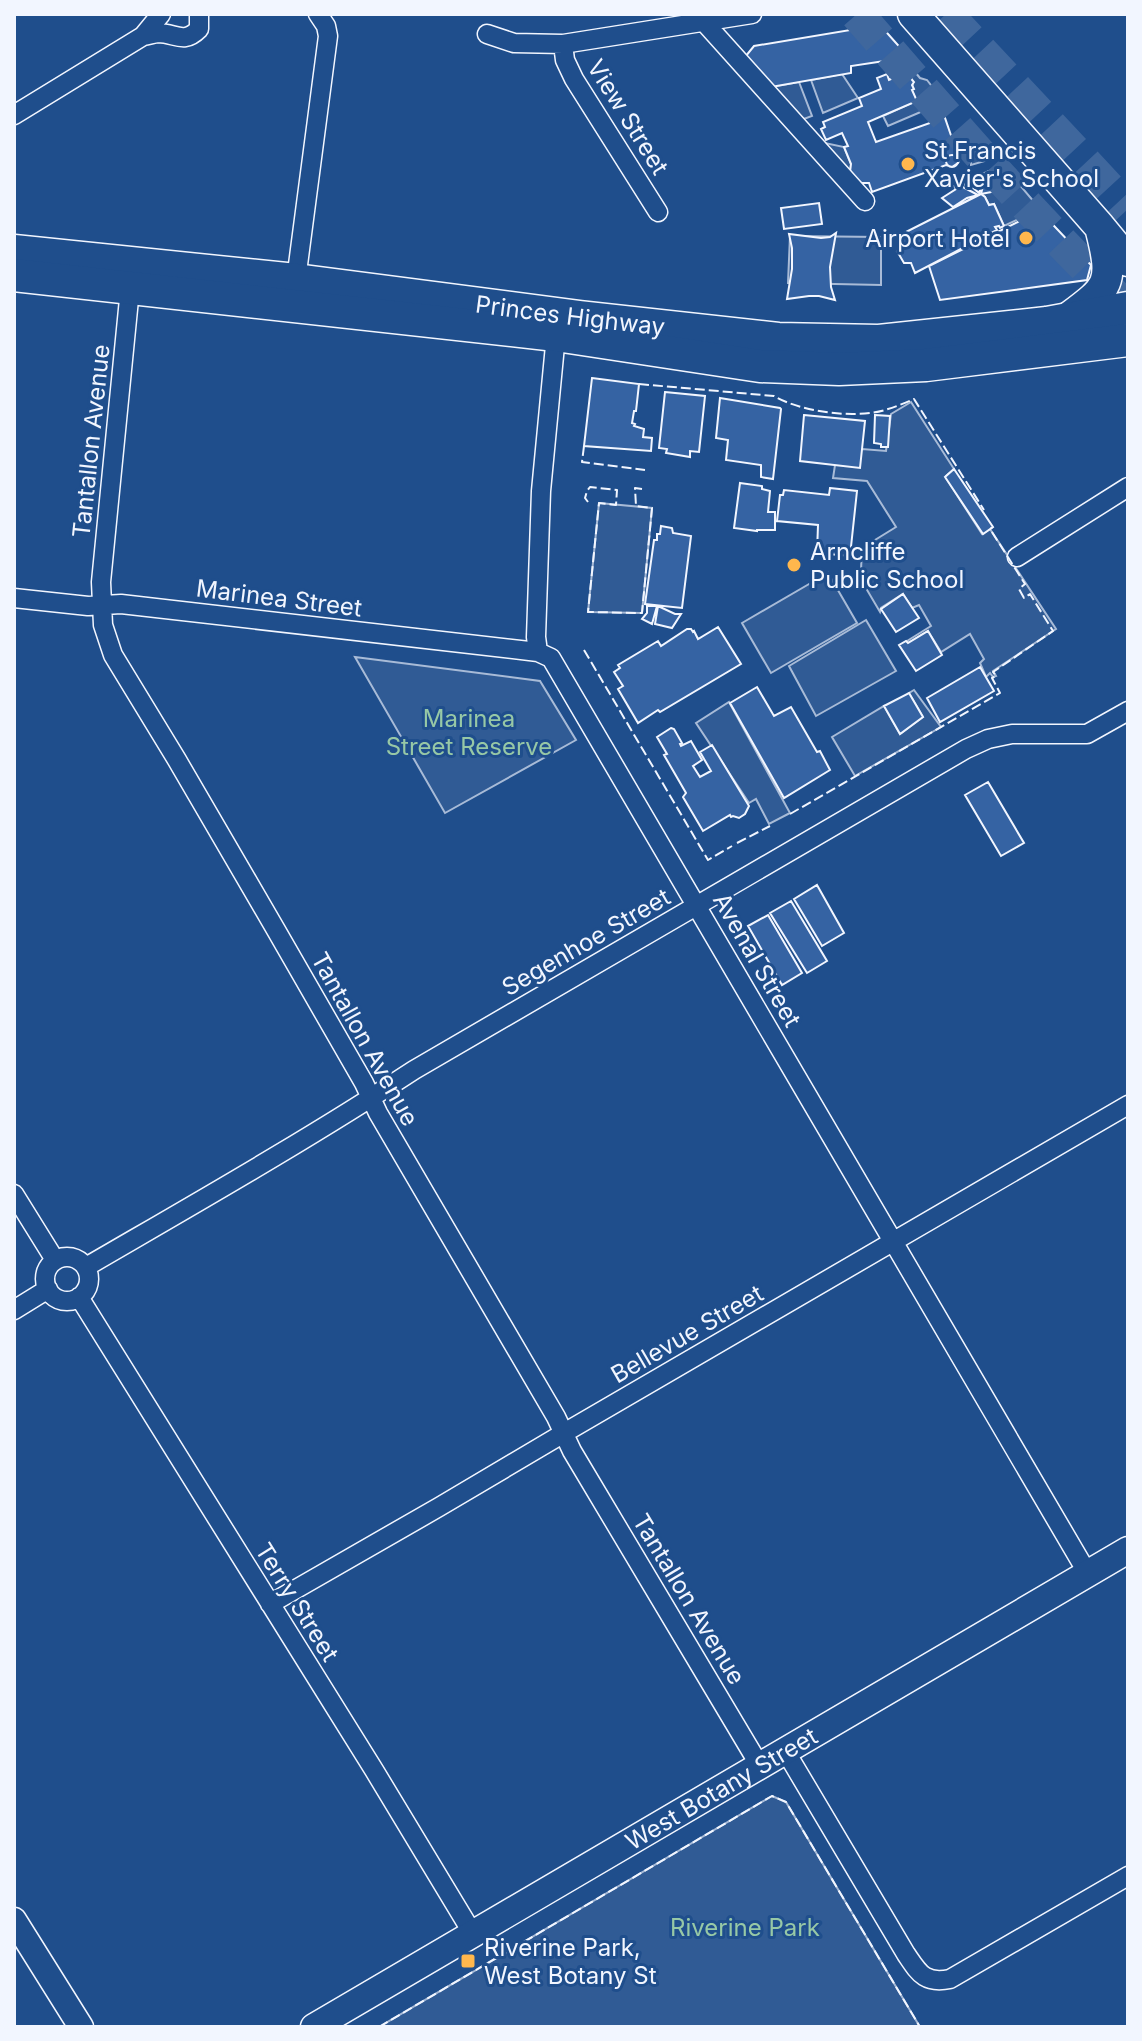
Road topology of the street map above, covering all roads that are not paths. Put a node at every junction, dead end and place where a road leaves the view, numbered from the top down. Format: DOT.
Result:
graph roads {
  1 [pos="161,14"];
  2 [pos="199,14"];
  3 [pos="318,14"];
  4 [pos="752,14"];
  5 [pos="913,14"];
  6 [pos="704,22"];
  7 [pos="487,34"];
  8 [pos="143,36"];
  9 [pos="563,44"];
  10 [pos="14,115"];
  11 [pos="865,201"];
  12 [pos="658,212"];
  13 [pos="1114,230"];
  14 [pos="14,251"];
  15 [pos="1128,261"];
  16 [pos="14,275"];
  17 [pos="296,280"];
  18 [pos="130,289"];
  19 [pos="1128,308"];
  20 [pos="1073,333"];
  21 [pos="556,335"];
  22 [pos="1128,340"];
  23 [pos="1128,358"];
  24 [pos="1128,487"];
  25 [pos="1017,557"];
  26 [pos="14,598"];
  27 [pos="102,605"];
  28 [pos="538,652"];
  29 [pos="1128,711"];
  30 [pos="697,905"];
  31 [pos="371,1098"];
  32 [pos="1128,1105"];
  33 [pos="14,1194"];
  34 [pos="894,1242"];
  35 [pos="55,1260"];
  36 [pos="86,1267"];
  37 [pos="48,1289"];
  38 [pos="79,1297"];
  39 [pos="14,1310"];
  40 [pos="564,1433"];
  41 [pos="1128,1550"];
  42 [pos="1088,1574"];
  43 [pos="270,1604"];
  44 [pos="786,1752"];
  45 [pos="760,1766"];
  46 [pos="1128,1876"];
  47 [pos="14,1920"];
  48 [pos="473,1934"];
  49 [pos="81,2027"];
  50 [pos="314,2027"];
  1 -- 8 [label="street"];
  2 -- 8 [label="street"];
  3 -- 17 [label="street"];
  4 -- 6 [label="street"];
  5 -- 13 [label="main road"];
  6 -- 9 [label="street"];
  6 -- 11 [label="street"];
  7 -- 9 [label="street"];
  8 -- 10 [label="street"];
  9 -- 12 [label="street, View Street"];
  13 -- 15 [label="main road"];
  13 -- 20 [label="main road"];
  14 -- 17 [label="highway, Princes Highway"];
  16 -- 18 [label="highway, Princes Highway"];
  17 -- 20 [label="highway, Princes Highway"];
  18 -- 21 [label="highway, Princes Highway"];
  18 -- 27 [label="street, Tantallon Avenue"];
  19 -- 20 [label="highway, Princes Highway"];
  20 -- 21 [label="highway, Princes Highway"];
  20 -- 22 [label="highway, Princes Highway"];
  20 -- 23 [label="main road"];
  21 -- 28 [label="street"];
  24 -- 25 [label="street"];
  26 -- 27 [label="street, Marinea Street"];
  27 -- 28 [label="street, Marinea Street"];
  27 -- 31 [label="street, Tantallon Avenue"];
  28 -- 30 [label="street, Avenal Street"];
  29 -- 30 [label="street, Segenhoe Street"];
  30 -- 31 [label="street, Segenhoe Street"];
  30 -- 34 [label="street, Avenal Street"];
  31 -- 36 [label="street, Segenhoe Street"];
  31 -- 40 [label="street, Tantallon Avenue"];
  32 -- 34 [label="street, Bellevue Street"];
  33 -- 35 [label="street"];
  34 -- 40 [label="street, Bellevue Street"];
  34 -- 42 [label="street, Avenal Street"];
  35 -- 36 [label="street"];
  35 -- 37 [label="street"];
  36 -- 38 [label="street"];
  37 -- 38 [label="street"];
  37 -- 39 [label="street"];
  38 -- 43 [label="street, Terry Street"];
  40 -- 43 [label="street, Bellevue Street"];
  40 -- 45 [label="street, Tantallon Avenue"];
  41 -- 42 [label="main road, West Botany Street"];
  42 -- 44 [label="main road, West Botany Street"];
  43 -- 48 [label="street, Terry Street"];
  44 -- 45 [label="main road, West Botany Street"];
  44 -- 46 [label="street"];
  45 -- 48 [label="main road, West Botany Street"];
  47 -- 49 [label="street"];
  48 -- 50 [label="main road, West Botany Street"];
}
